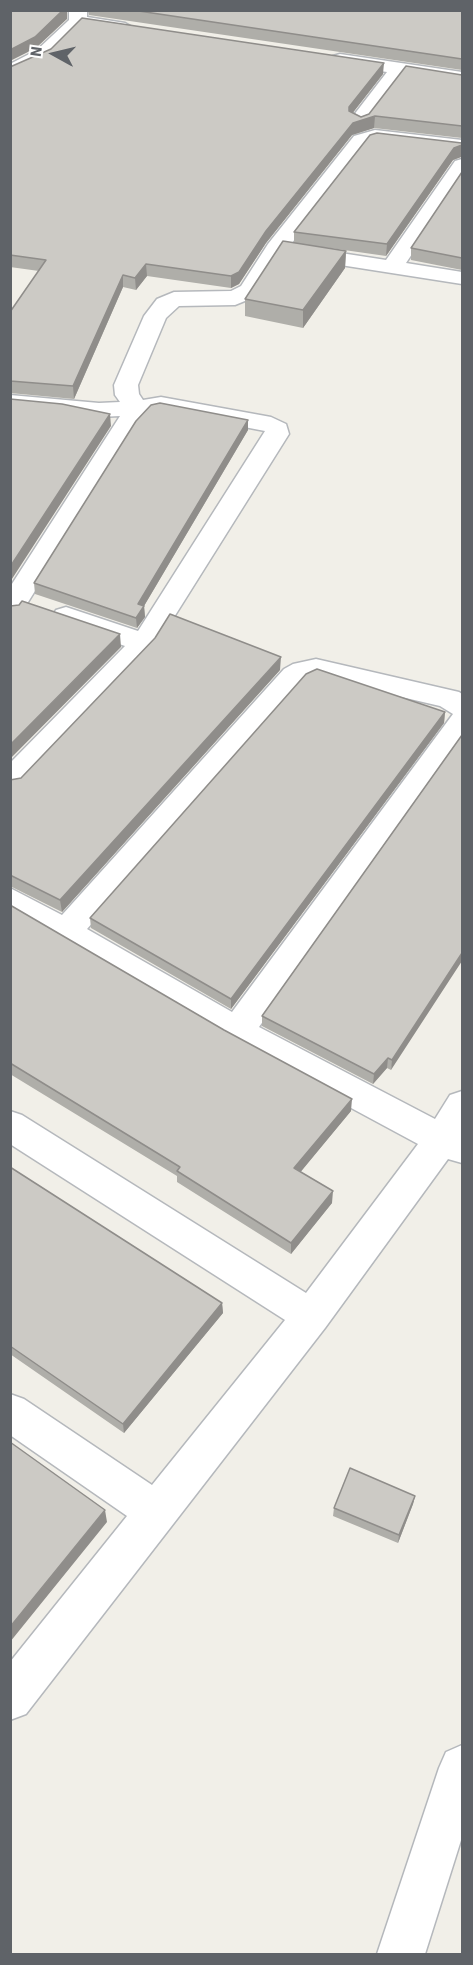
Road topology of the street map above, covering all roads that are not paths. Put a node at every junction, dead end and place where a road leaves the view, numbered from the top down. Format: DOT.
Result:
graph roads {
  1 [pos="78,16"];
  2 [pos="148,31"];
  3 [pos="322,58"];
  4 [pos="399,69"];
  5 [pos="10,72"];
  6 [pos="462,78"];
  7 [pos="440,92"];
  8 [pos="462,96"];
  9 [pos="360,120"];
  10 [pos="462,146"];
  11 [pos="462,165"];
  12 [pos="276,249"];
  13 [pos="392,267"];
  14 [pos="462,278"];
  15 [pos="12,404"];
  16 [pos="137,408"];
  17 [pos="13,602"];
  18 [pos="144,643"];
  19 [pos="462,707"];
  20 [pos="462,721"];
  21 [pos="10,782"];
  22 [pos="10,900"];
  23 [pos="67,932"];
  24 [pos="237,1031"];
  25 [pos="462,1105"];
  26 [pos="10,1125"];
  27 [pos="452,1146"];
  28 [pos="311,1316"];
  29 [pos="10,1412"];
  30 [pos="156,1512"];
  31 [pos="10,1698"];
  32 [pos="462,1768"];
  33 [pos="401,1954"];
  1 -- 2 [label="street"];
  1 -- 5 [label="street"];
  3 -- 4 [label="street"];
  4 -- 6 [label="street"];
  4 -- 9 [label="street"];
  7 -- 8 [label="street"];
  10 -- 12 [label="street"];
  11 -- 13 [label="street"];
  12 -- 13 [label="street"];
  12 -- 16 [label="street"];
  13 -- 14 [label="street"];
  15 -- 16 [label="street"];
  16 -- 17 [label="street"];
  16 -- 18 [label="street"];
  17 -- 18 [label="street"];
  18 -- 21 [label="street"];
  19 -- 23 [label="street"];
  20 -- 24 [label="street"];
  22 -- 23 [label="street"];
  23 -- 24 [label="street"];
  24 -- 27 [label="street"];
  25 -- 27 [label="street"];
  26 -- 28 [label="street"];
  27 -- 28 [label="street"];
  28 -- 30 [label="street"];
  29 -- 30 [label="street"];
  30 -- 31 [label="street"];
  32 -- 33 [label="street"];
}
